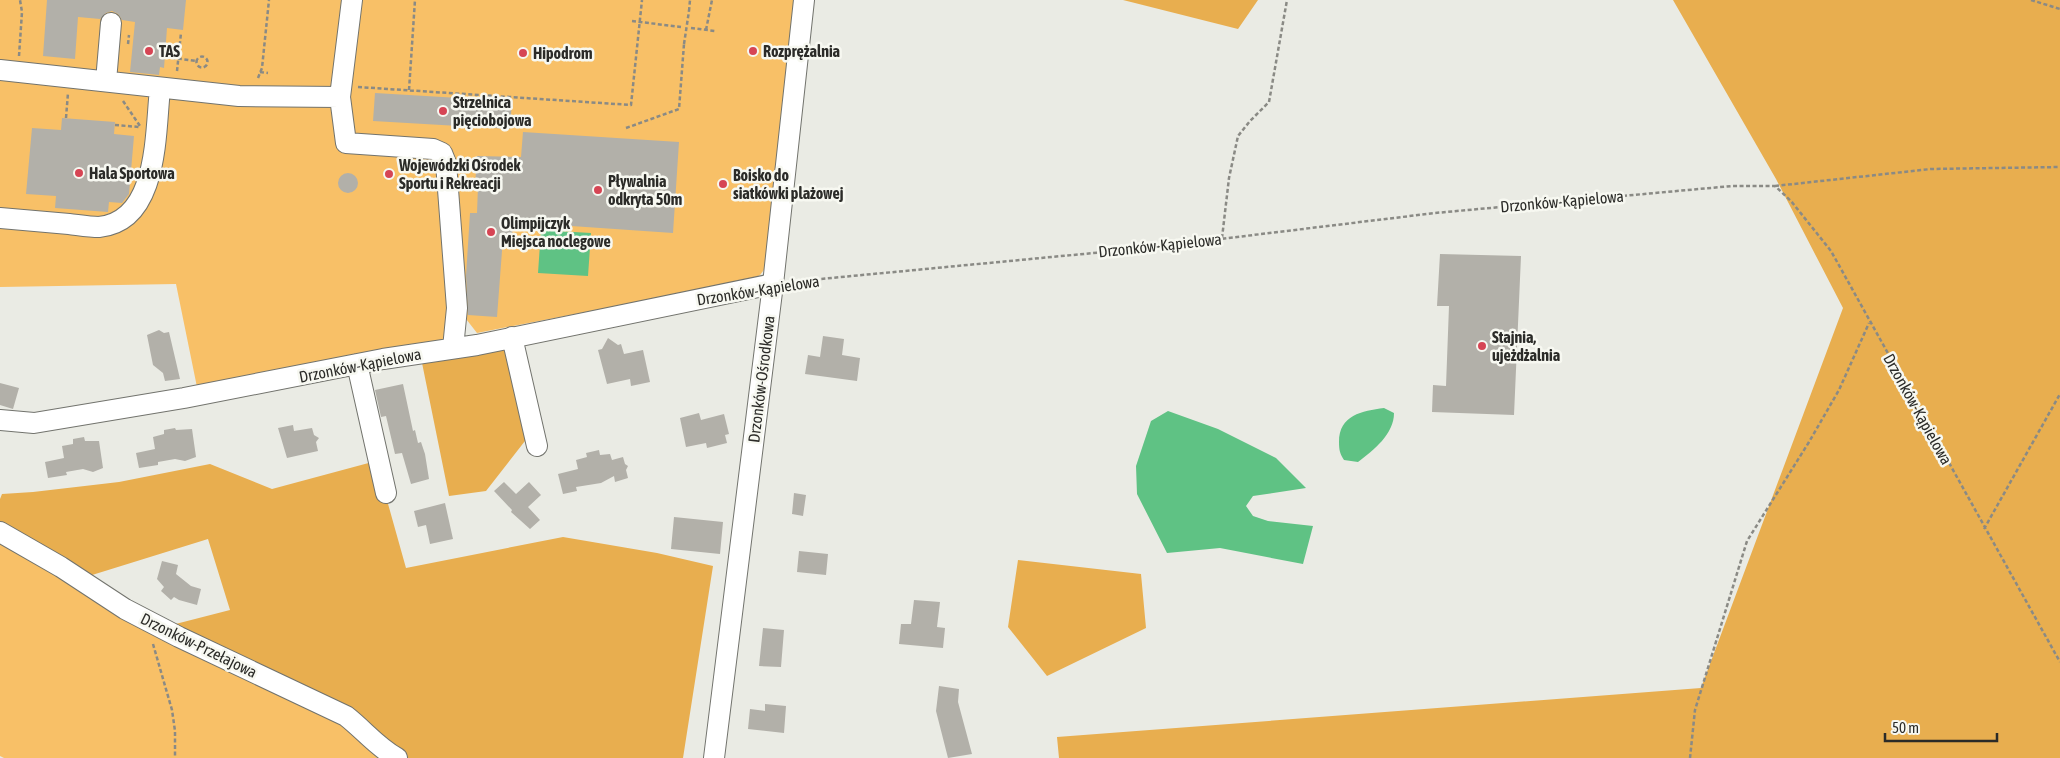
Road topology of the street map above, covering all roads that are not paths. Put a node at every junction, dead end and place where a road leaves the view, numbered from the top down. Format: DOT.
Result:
graph roads {
  1 [pos="352,0"];
  2 [pos="804,0"];
  3 [pos="111,23"];
  4 [pos="9,70"];
  5 [pos="106,80"];
  6 [pos="160,89"];
  7 [pos="341,92"];
  8 [pos="0,218"];
  9 [pos="773,284"];
  10 [pos="457,308"];
  11 [pos="512,337"];
  12 [pos="476,344"];
  13 [pos="453,348"];
  14 [pos="358,364"];
  15 [pos="0,420"];
  16 [pos="537,446"];
  17 [pos="386,493"];
  18 [pos="0,532"];
  19 [pos="397,758"];
  20 [pos="714,758"];
  1 -- 7 [label="street"];
  2 -- 9 [label="street, Drzonków-Ośrodkowa"];
  3 -- 5 [label="street"];
  4 -- 5 [label="street"];
  5 -- 6 [label="street"];
  6 -- 7 [label="street"];
  6 -- 8 [label="street"];
  7 -- 10 [label="street"];
  9 -- 11 [label="street, Drzonków-Kąpielowa"];
  9 -- 20 [label="street, Drzonków-Ośrodkowa"];
  10 -- 12 [label="street"];
  10 -- 13 [label="street"];
  11 -- 12 [label="street, Drzonków-Kąpielowa"];
  11 -- 16 [label="street"];
  12 -- 13 [label="street, Drzonków-Kąpielowa"];
  13 -- 14 [label="street, Drzonków-Kąpielowa"];
  14 -- 15 [label="street, Drzonków-Kąpielowa"];
  14 -- 17 [label="street"];
  18 -- 19 [label="street, Drzonków-Przełajowa"];
}
